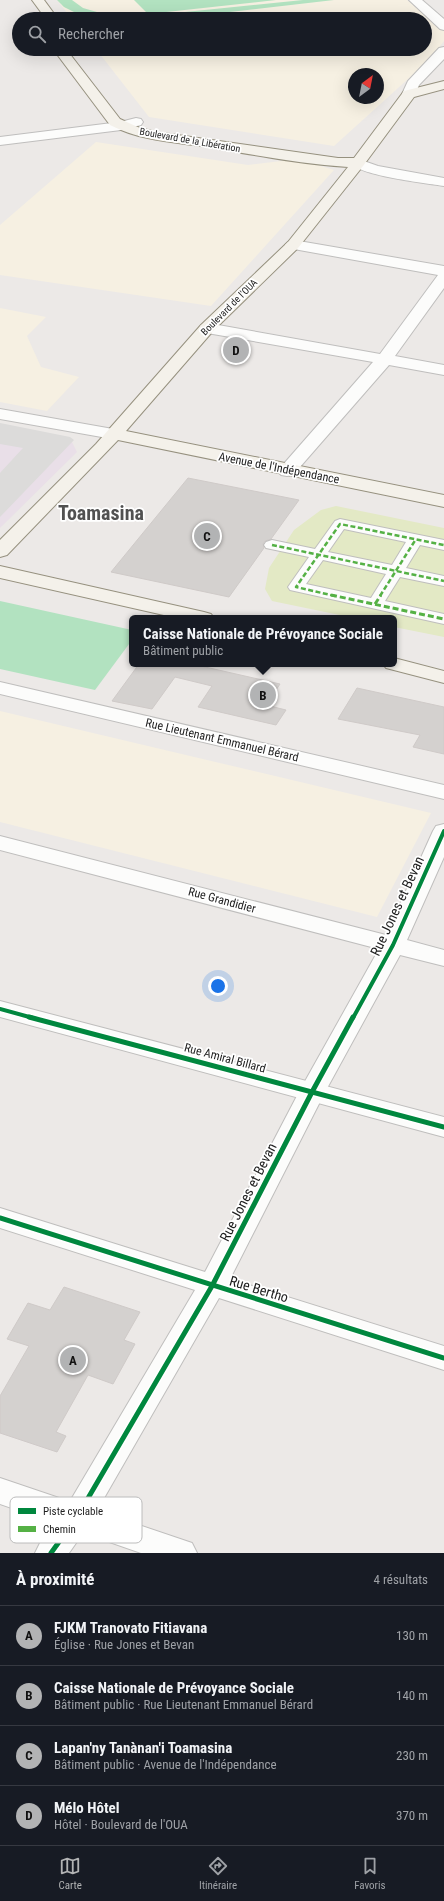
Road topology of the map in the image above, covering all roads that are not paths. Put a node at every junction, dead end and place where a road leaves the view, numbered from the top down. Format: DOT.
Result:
graph roads {
  1 [pos="38,0"];
  2 [pos="415,0"];
  3 [pos="47,12"];
  4 [pos="428,12"];
  5 [pos="432,15"];
  6 [pos="444,26"];
  7 [pos="444,51"];
  8 [pos="64,56"];
  9 [pos="81,56"];
  10 [pos="90,68"];
  11 [pos="444,85"];
  12 [pos="409,94"];
  13 [pos="123,111"];
  14 [pos="136,122"];
  15 [pos="121,126"];
  16 [pos="0,141"];
  17 [pos="358,163"];
  18 [pos="444,176"];
  19 [pos="444,182"];
  20 [pos="293,244"];
  21 [pos="444,271"];
  22 [pos="444,277"];
  23 [pos="207,328"];
  24 [pos="385,360"];
  25 [pos="444,370"];
  26 [pos="0,414"];
  27 [pos="113,434"];
  28 [pos="287,471"];
  29 [pos="444,501"];
  30 [pos="416,540"];
  31 [pos="272,545"];
  32 [pos="444,545"];
  33 [pos="0,551"];
  34 [pos="318,555"];
  35 [pos="396,571"];
  36 [pos="0,572"];
  37 [pos="444,581"];
  38 [pos="375,604"];
  39 [pos="191,615"];
  40 [pos="444,619"];
  41 [pos="397,665"];
  42 [pos="444,677"];
  43 [pos="0,688"];
  44 [pos="444,792"];
  45 [pos="444,831"];
  46 [pos="0,842"];
  47 [pos="392,945"];
  48 [pos="444,958"];
  49 [pos="0,1009"];
  50 [pos="312,1092"];
  51 [pos="444,1127"];
  52 [pos="0,1218"];
  53 [pos="212,1286"];
  54 [pos="444,1358"];
  55 [pos="0,1491"];
  56 [pos="18,1497"];
  57 [pos="89,1497"];
  58 [pos="142,1540"];
  59 [pos="58,1543"];
  60 [pos="51,1553"];
  61 [pos="181,1553"];
  1 -- 3 [label="main road"];
  2 -- 4 [label="street"];
  5 -- 6 [label="street"];
  7 -- 12 [label="street, Boulevard de l'OUA"];
  8 -- 15 [label="main road"];
  9 -- 10 [label="main road"];
  11 -- 12 [label="main road"];
  12 -- 17 [label="main road, Boulevard de l'OUA"];
  13 -- 14 [label="main road, Boulevard de la Libération"];
  14 -- 15 [label="street"];
  14 -- 17 [label="main road, Boulevard de la Libération"];
  15 -- 16 [label="street"];
  15 -- 17 [label="main road, Boulevard de la Libération"];
  17 -- 18 [label="street, Boulevard de la Libération"];
  17 -- 19 [label="street, Boulevard de la Libération"];
  17 -- 20 [label="main road, Boulevard de l'OUA"];
  20 -- 21 [label="street"];
  20 -- 23 [label="main road, Boulevard de l'OUA"];
  22 -- 24 [label="street"];
  23 -- 24 [label="street"];
  23 -- 27 [label="main road, Boulevard de l'OUA"];
  24 -- 25 [label="street"];
  24 -- 28 [label="street"];
  26 -- 27 [label="street"];
  27 -- 28 [label="main road, Avenue de l'Indépendance"];
  27 -- 33 [label="main road, Boulevard de l'OUA"];
  28 -- 29 [label="main road, Avenue de l'Indépendance"];
  30 -- 32 [label="street"];
  30 -- 34 [label="street"];
  30 -- 35 [label="street"];
  31 -- 34 [label="street"];
  34 -- 35 [label="street"];
  34 -- 38 [label="street"];
  35 -- 37 [label="street"];
  35 -- 38 [label="street"];
  36 -- 39 [label="main road"];
  38 -- 40 [label="street"];
  41 -- 42 [label="main road"];
  43 -- 44 [label="street, Rue Lieutenant Emmanuel Bérard"];
  45 -- 47 [label="street, Rue Jones et Bevan"];
  46 -- 47 [label="street, Rue Grandidier"];
  47 -- 48 [label="street, Rue Grandidier"];
  47 -- 50 [label="street, Rue Jones et Bevan"];
  49 -- 50 [label="street, Rue Amiral Billard"];
  50 -- 51 [label="street, Rue Amiral Billard"];
  50 -- 53 [label="street, Rue Jones et Bevan"];
  52 -- 53 [label="street, Rue Bertho"];
  53 -- 54 [label="street, Rue Bertho"];
  53 -- 57 [label="street, Rue Jones et Bevan"];
  55 -- 56 [label="street"];
  58 -- 61 [label="street"];
  59 -- 60 [label="street, Rue Jones et Bevan"];
}
